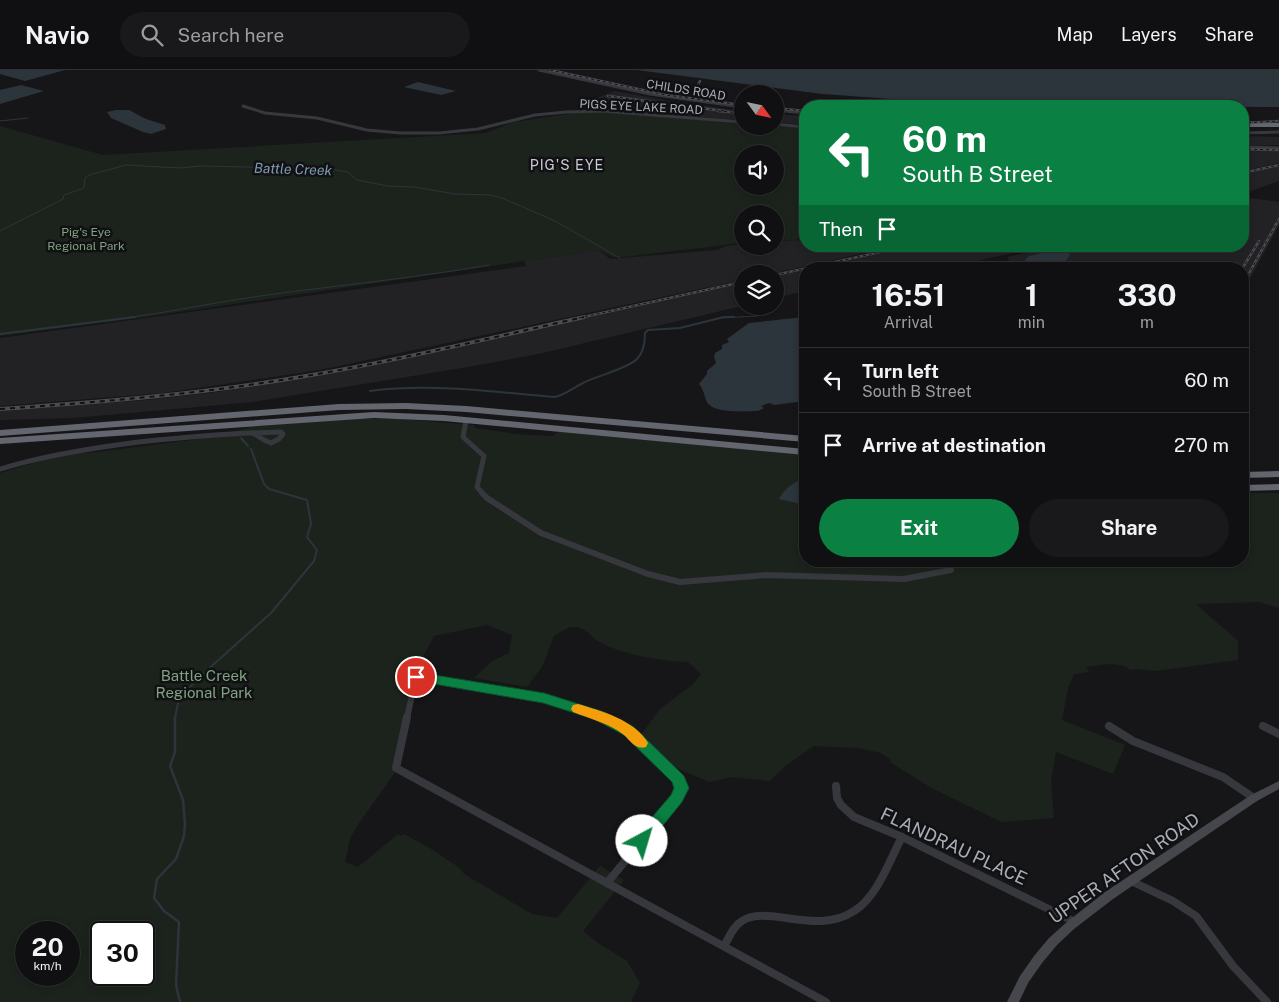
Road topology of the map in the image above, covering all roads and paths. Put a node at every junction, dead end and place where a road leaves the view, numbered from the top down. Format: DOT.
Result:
graph roads {
  1 [pos="539,70"];
  2 [pos="242,106"];
  3 [pos="734,106"];
  4 [pos="784,111"];
  5 [pos="799,112"];
  6 [pos="734,121"];
  7 [pos="784,125"];
  8 [pos="1249,125"];
  9 [pos="1279,125"];
  10 [pos="799,126"];
  11 [pos="1279,132"];
  12 [pos="1249,134"];
  13 [pos="1249,147"];
  14 [pos="1279,148"];
  15 [pos="466,421"];
  16 [pos="252,432"];
  17 [pos="0,434"];
  18 [pos="799,438"];
  19 [pos="0,442"];
  20 [pos="799,451"];
  21 [pos="0,469"];
  22 [pos="1279,474"];
  23 [pos="1249,475"];
  24 [pos="1279,487"];
  25 [pos="1249,488"];
  26 [pos="950,570"];
  27 [pos="1109,726"];
  28 [pos="1263,726"];
  29 [pos="1279,734"];
  30 [pos="836,786"];
  31 [pos="1279,786"];
  32 [pos="1254,798"];
  33 [pos="902,837"];
  34 [pos="1131,881"];
  35 [pos="606,884"];
  36 [pos="1073,921"];
  37 [pos="724,946"];
  38 [pos="826,1002"];
  39 [pos="1013,1002"];
  40 [pos="1266,1002"];
  1 -- 3 [label="street, CHILDS ROAD"];
  2 -- 6 [label="street, PIGS EYE LAKE ROAD"];
  4 -- 5 [label="street"];
  7 -- 10 [label="street"];
  8 -- 9 [label="highway"];
  11 -- 12 [label="street"];
  13 -- 14 [label="street"];
  15 -- 19 [label="highway"];
  15 -- 20 [label="highway"];
  15 -- 26 [label="street"];
  16 -- 16 [label="street"];
  16 -- 21 [label="street"];
  17 -- 18 [label="highway"];
  22 -- 23 [label="highway"];
  24 -- 25 [label="highway"];
  27 -- 32 [label="street"];
  28 -- 29 [label="street"];
  30 -- 33 [label="street, FLANDRAU PLACE"];
  31 -- 32 [label="street, UPPER AFTON ROAD"];
  32 -- 34 [label="street, UPPER AFTON ROAD"];
  33 -- 36 [label="street, FLANDRAU PLACE"];
  33 -- 37 [label="street"];
  34 -- 36 [label="street, UPPER AFTON ROAD"];
  34 -- 40 [label="street"];
  35 -- 35 [label="street"];
  35 -- 37 [label="street"];
  36 -- 39 [label="street, UPPER AFTON ROAD"];
  37 -- 38 [label="street"];
}
